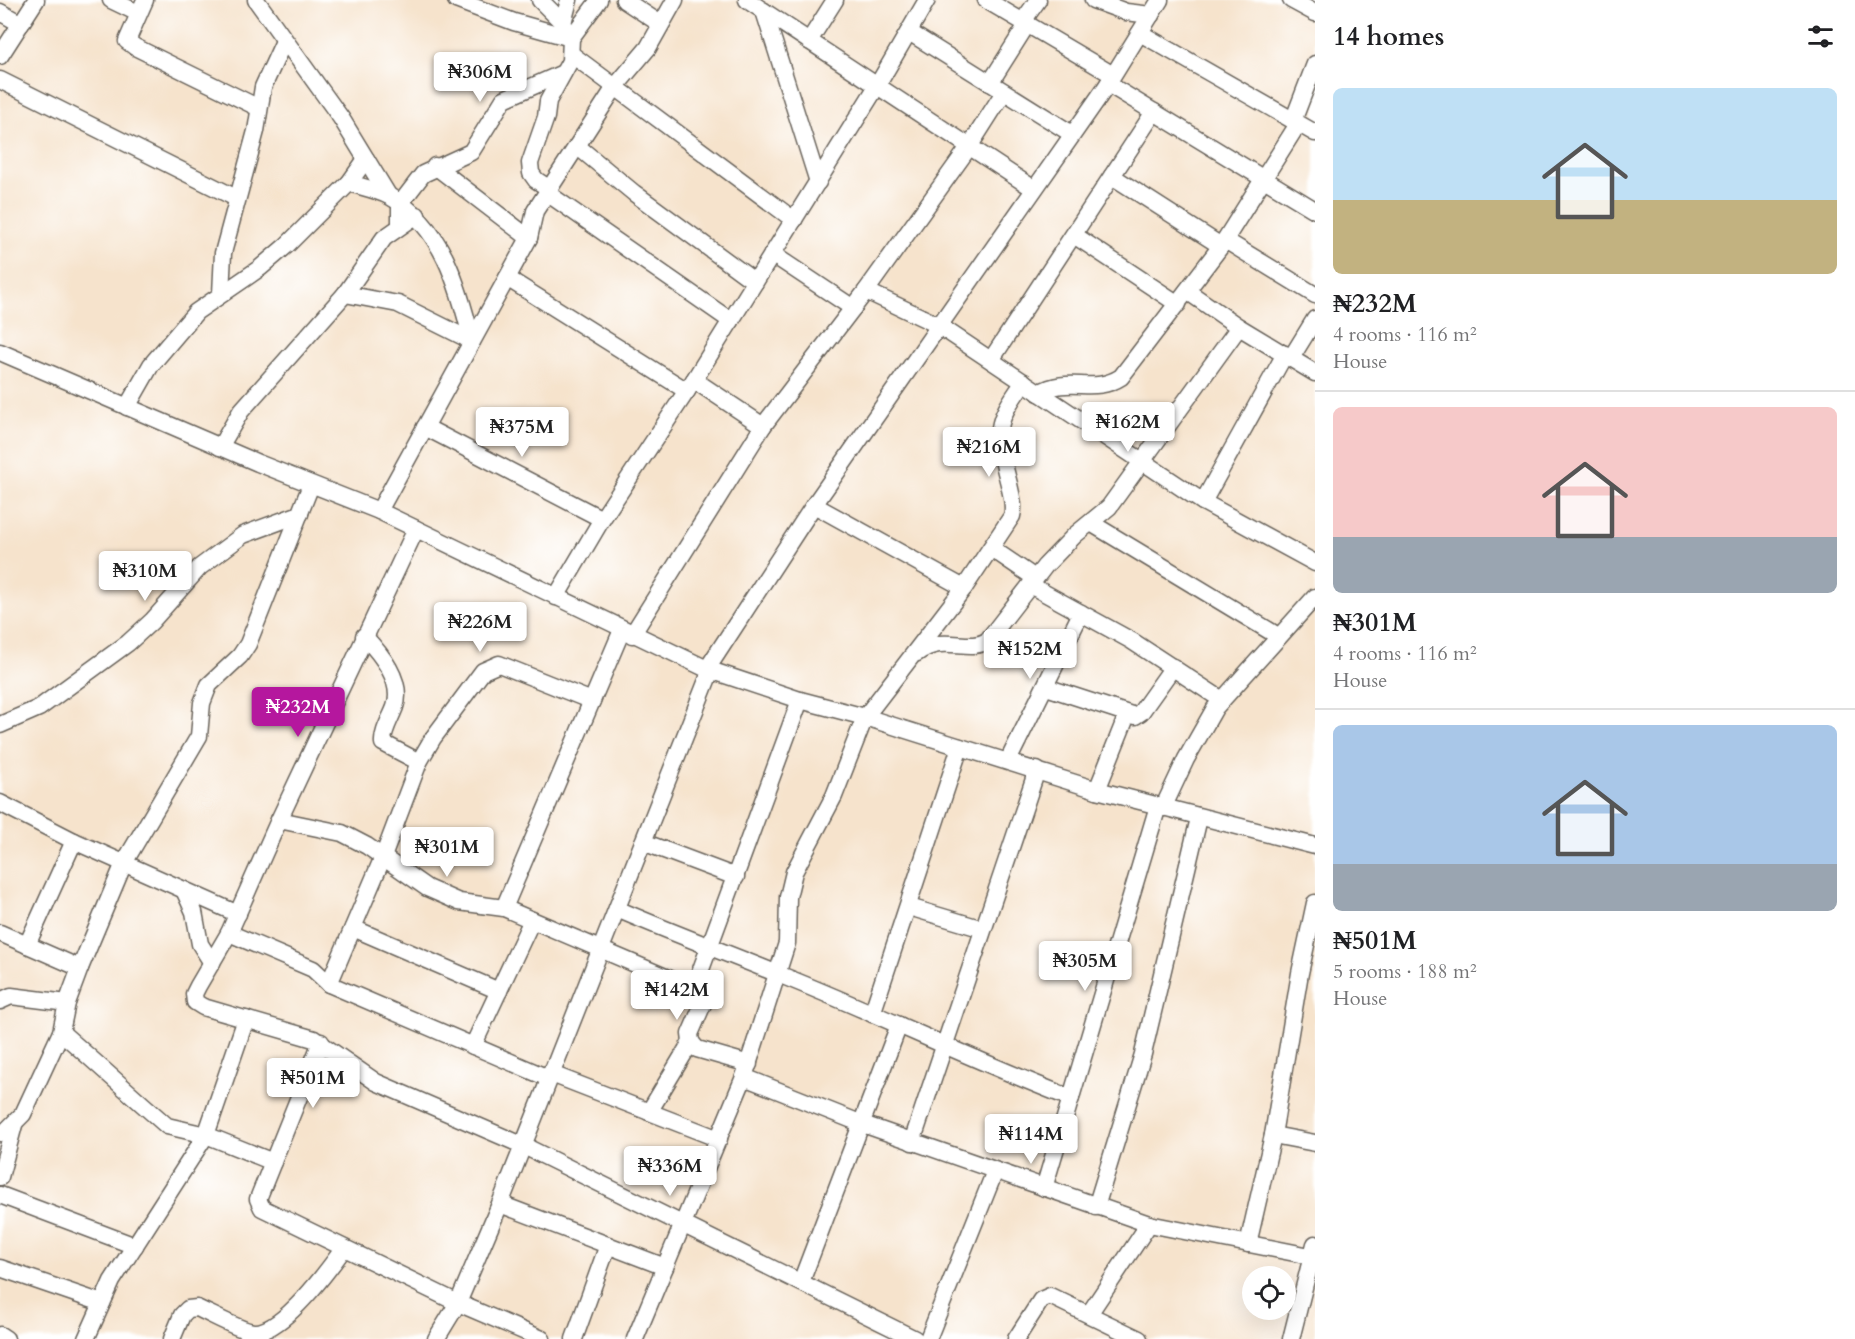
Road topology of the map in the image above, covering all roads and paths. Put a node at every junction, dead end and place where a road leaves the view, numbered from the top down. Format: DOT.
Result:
graph roads {
  1 [pos="36,0"];
  2 [pos="111,0"];
  3 [pos="256,0"];
  4 [pos="456,0"];
  5 [pos="540,0"];
  6 [pos="568,0"];
  7 [pos="599,0"];
  8 [pos="624,0"];
  9 [pos="675,0"];
  10 [pos="835,0"];
  11 [pos="927,0"];
  12 [pos="986,0"];
  13 [pos="1038,0"];
  14 [pos="1160,0"];
  15 [pos="1291,0"];
  16 [pos="1097,1"];
  17 [pos="754,3"];
  18 [pos="142,7"];
  19 [pos="0,12"];
  20 [pos="1315,13"];
  21 [pos="1151,15"];
  22 [pos="1026,22"];
  23 [pos="659,23"];
  24 [pos="21,24"];
  25 [pos="909,32"];
  26 [pos="1140,33"];
  27 [pos="569,38"];
  28 [pos="284,41"];
  29 [pos="809,41"];
  30 [pos="0,56"];
  31 [pos="1315,64"];
  32 [pos="563,73"];
  33 [pos="1111,79"];
  34 [pos="0,80"];
  35 [pos="990,83"];
  36 [pos="877,86"];
  37 [pos="615,87"];
  38 [pos="1004,92"];
  39 [pos="259,108"];
  40 [pos="1154,112"];
  41 [pos="1296,122"];
  42 [pos="1315,133"];
  43 [pos="1072,135"];
  44 [pos="577,146"];
  45 [pos="969,147"];
  46 [pos="366,159"];
  47 [pos="429,170"];
  48 [pos="1112,176"];
  49 [pos="1264,180"];
  50 [pos="818,182"];
  51 [pos="349,183"];
  52 [pos="1034,189"];
  53 [pos="548,190"];
  54 [pos="236,198"];
  55 [pos="394,200"];
  56 [pos="1315,210"];
  57 [pos="417,215"];
  58 [pos="794,220"];
  59 [pos="400,225"];
  60 [pos="1074,235"];
  61 [pos="529,238"];
  62 [pos="1223,243"];
  63 [pos="772,254"];
  64 [pos="507,278"];
  65 [pos="755,282"];
  66 [pos="866,291"];
  67 [pos="221,294"];
  68 [pos="345,294"];
  69 [pos="1315,295"];
  70 [pos="1182,297"];
  71 [pos="853,308"];
  72 [pos="1315,319"];
  73 [pos="731,321"];
  74 [pos="938,325"];
  75 [pos="1239,327"];
  76 [pos="472,341"];
  77 [pos="0,352"];
  78 [pos="1288,356"];
  79 [pos="991,360"];
  80 [pos="1315,373"];
  81 [pos="1023,382"];
  82 [pos="691,386"];
  83 [pos="1039,393"];
  84 [pos="127,407"];
  85 [pos="425,426"];
  86 [pos="763,426"];
  87 [pos="220,447"];
  88 [pos="1143,462"];
  89 [pos="312,484"];
  90 [pos="1203,502"];
  91 [pos="814,505"];
  92 [pos="379,512"];
  93 [pos="300,514"];
  94 [pos="602,519"];
  95 [pos="1091,523"];
  96 [pos="416,529"];
  97 [pos="991,548"];
  98 [pos="1315,563"];
  99 [pos="1033,582"];
  100 [pos="964,588"];
  101 [pos="556,597"];
  102 [pos="1315,597"];
  103 [pos="1082,613"];
  104 [pos="627,632"];
  105 [pos="364,636"];
  106 [pos="1278,636"];
  107 [pos="912,657"];
  108 [pos="1173,667"];
  109 [pos="709,670"];
  110 [pos="1046,687"];
  111 [pos="800,700"];
  112 [pos="1222,700"];
  113 [pos="592,701"];
  114 [pos="1127,715"];
  115 [pos="865,717"];
  116 [pos="0,725"];
  117 [pos="960,747"];
  118 [pos="1008,761"];
  119 [pos="419,762"];
  120 [pos="1037,770"];
  121 [pos="1097,790"];
  122 [pos="1160,807"];
  123 [pos="2,808"];
  124 [pos="1199,818"];
  125 [pos="279,820"];
  126 [pos="74,841"];
  127 [pos="644,842"];
  128 [pos="1315,846"];
  129 [pos="383,857"];
  130 [pos="124,863"];
  131 [pos="736,877"];
  132 [pos="184,890"];
  133 [pos="1315,903"];
  134 [pos="909,907"];
  135 [pos="504,908"];
  136 [pos="617,909"];
  137 [pos="238,914"];
  138 [pos="532,920"];
  139 [pos="353,928"];
  140 [pos="983,929"];
  141 [pos="0,933"];
  142 [pos="229,933"];
  143 [pos="27,945"];
  144 [pos="709,949"];
  145 [pos="600,951"];
  146 [pos="212,963"];
  147 [pos="80,968"];
  148 [pos="778,974"];
  149 [pos="1307,974"];
  150 [pos="329,984"];
  151 [pos="696,990"];
  152 [pos="499,991"];
  153 [pos="0,1001"];
  154 [pos="67,1004"];
  155 [pos="872,1014"];
  156 [pos="246,1019"];
  157 [pos="899,1025"];
  158 [pos="61,1032"];
  159 [pos="321,1042"];
  160 [pos="691,1042"];
  161 [pos="944,1045"];
  162 [pos="473,1046"];
  163 [pos="747,1071"];
  164 [pos="548,1076"];
  165 [pos="1071,1098"];
  166 [pos="649,1112"];
  167 [pos="860,1122"];
  168 [pos="7,1129"];
  169 [pos="206,1135"];
  170 [pos="1273,1135"];
  171 [pos="719,1139"];
  172 [pos="912,1142"];
  173 [pos="1315,1143"];
  174 [pos="522,1145"];
  175 [pos="273,1162"];
  176 [pos="995,1171"];
  177 [pos="0,1177"];
  178 [pos="1044,1188"];
  179 [pos="0,1195"];
  180 [pos="500,1204"];
  181 [pos="1096,1206"];
  182 [pos="684,1223"];
  183 [pos="1149,1224"];
  184 [pos="1248,1244"];
  185 [pos="608,1245"];
  186 [pos="135,1246"];
  187 [pos="344,1248"];
  188 [pos="1314,1252"];
  189 [pos="665,1267"];
  190 [pos="0,1268"];
  191 [pos="801,1282"];
  192 [pos="102,1303"];
  193 [pos="458,1303"];
  194 [pos="1089,1314"];
  195 [pos="0,1335"];
  196 [pos="6,1339"];
  197 [pos="86,1339"];
  198 [pos="172,1339"];
  199 [pos="436,1339"];
  200 [pos="542,1339"];
  201 [pos="574,1339"];
  202 [pos="635,1339"];
  203 [pos="915,1339"];
  204 [pos="928,1339"];
  205 [pos="1016,1339"];
  206 [pos="1139,1339"];
  207 [pos="1291,1339"];
  1 -- 24 [label="street"];
  2 -- 18 [label="street"];
  3 -- 28 [label="street"];
  4 -- 27 [label="street"];
  5 -- 27 [label="street"];
  6 -- 27 [label="street"];
  7 -- 27 [label="street"];
  8 -- 23 [label="street"];
  9 -- 23 [label="street"];
  10 -- 29 [label="street"];
  11 -- 25 [label="street"];
  12 -- 22 [label="street"];
  13 -- 22 [label="street"];
  14 -- 21 [label="street"];
  15 -- 20 [label="street"];
  16 -- 21 [label="street"];
  17 -- 29 [label="street"];
  17 -- 50 [label="street"];
  18 -- 39 [label="street"];
  19 -- 24 [label="street"];
  21 -- 26 [label="street"];
  22 -- 33 [label="street"];
  22 -- 35 [label="street"];
  23 -- 37 [label="street"];
  24 -- 30 [label="street"];
  25 -- 35 [label="street"];
  25 -- 36 [label="street"];
  26 -- 33 [label="street"];
  26 -- 41 [label="street"];
  27 -- 32 [label="street"];
  27 -- 37 [label="street"];
  28 -- 39 [label="street"];
  28 -- 46 [label="street"];
  29 -- 36 [label="street"];
  31 -- 41 [label="street"];
  32 -- 47 [label="street"];
  32 -- 53 [label="street"];
  33 -- 40 [label="street"];
  33 -- 43 [label="street"];
  34 -- 54 [label="street"];
  35 -- 38 [label="street"];
  36 -- 45 [label="street"];
  36 -- 50 [label="street"];
  37 -- 44 [label="street"];
  37 -- 58 [label="street"];
  38 -- 43 [label="street"];
  38 -- 45 [label="street"];
  39 -- 54 [label="street"];
  40 -- 48 [label="street"];
  40 -- 49 [label="street"];
  41 -- 42 [label="street"];
  41 -- 49 [label="street"];
  43 -- 52 [label="street"];
  44 -- 53 [label="street"];
  44 -- 65 [label="street"];
  45 -- 52 [label="street"];
  45 -- 66 [label="street"];
  46 -- 51 [label="street"];
  46 -- 55 [label="street"];
  47 -- 55 [label="street"];
  47 -- 57 [label="street"];
  47 -- 61 [label="street"];
  48 -- 60 [label="street"];
  48 -- 62 [label="street"];
  49 -- 56 [label="street"];
  49 -- 62 [label="street"];
  50 -- 58 [label="street"];
  51 -- 55 [label="street"];
  51 -- 67 [label="street"];
  52 -- 74 [label="street"];
  53 -- 61 [label="street"];
  53 -- 73 [label="street"];
  54 -- 67 [label="street"];
  55 -- 57 [label="street"];
  55 -- 59 [label="street"];
  57 -- 59 [label="street"];
  57 -- 76 [label="street"];
  58 -- 63 [label="street"];
  59 -- 68 [label="street"];
  60 -- 70 [label="street"];
  60 -- 79 [label="street"];
  61 -- 64 [label="street"];
  62 -- 69 [label="street"];
  62 -- 70 [label="street"];
  63 -- 65 [label="street"];
  63 -- 71 [label="street"];
  64 -- 76 [label="street"];
  64 -- 82 [label="street"];
  65 -- 73 [label="street"];
  66 -- 71 [label="street"];
  66 -- 74 [label="street"];
  67 -- 84 [label="street"];
  68 -- 76 [label="street"];
  68 -- 87 [label="street"];
  70 -- 75 [label="street"];
  70 -- 83 [label="street"];
  71 -- 86 [label="street"];
  72 -- 78 [label="street"];
  73 -- 82 [label="street"];
  74 -- 79 [label="street"];
  74 -- 91 [label="street"];
  75 -- 78 [label="street"];
  75 -- 88 [label="street"];
  76 -- 85 [label="street"];
  77 -- 84 [label="street"];
  78 -- 80 [label="street"];
  78 -- 90 [label="street"];
  79 -- 81 [label="street"];
  81 -- 83 [label="street"];
  81 -- 97 [label="street"];
  82 -- 86 [label="street"];
  82 -- 94 [label="street"];
  83 -- 88 [label="street"];
  84 -- 87 [label="street"];
  85 -- 92 [label="street"];
  85 -- 94 [label="street"];
  86 -- 104 [label="street"];
  87 -- 89 [label="street"];
  88 -- 90 [label="street"];
  88 -- 95 [label="street"];
  89 -- 92 [label="street"];
  89 -- 93 [label="street"];
  90 -- 98 [label="street"];
  91 -- 100 [label="street"];
  91 -- 109 [label="street"];
  92 -- 96 [label="street"];
  93 -- 116 [label="street"];
  93 -- 130 [label="street"];
  94 -- 101 [label="street"];
  95 -- 99 [label="street"];
  95 -- 106 [label="street"];
  96 -- 101 [label="street"];
  96 -- 105 [label="street"];
  97 -- 99 [label="street"];
  97 -- 100 [label="street"];
  99 -- 103 [label="street"];
  99 -- 107 [label="street"];
  100 -- 107 [label="street"];
  101 -- 104 [label="street"];
  102 -- 106 [label="street"];
  103 -- 108 [label="street"];
  103 -- 110 [label="street"];
  104 -- 109 [label="street"];
  104 -- 113 [label="street"];
  105 -- 119 [label="street"];
  105 -- 125 [label="street"];
  106 -- 112 [label="street"];
  107 -- 115 [label="street"];
  108 -- 112 [label="street"];
  108 -- 114 [label="street"];
  109 -- 111 [label="street"];
  109 -- 127 [label="street"];
  110 -- 114 [label="street"];
  110 -- 118 [label="street"];
  111 -- 115 [label="street"];
  111 -- 131 [label="street"];
  112 -- 122 [label="street"];
  113 -- 119 [label="street"];
  113 -- 135 [label="street"];
  114 -- 121 [label="street"];
  115 -- 117 [label="street"];
  115 -- 148 [label="street"];
  117 -- 118 [label="street"];
  117 -- 134 [label="street"];
  118 -- 120 [label="street"];
  119 -- 129 [label="street"];
  120 -- 121 [label="street"];
  120 -- 140 [label="street"];
  121 -- 122 [label="street"];
  122 -- 124 [label="street"];
  122 -- 165 [label="street"];
  123 -- 126 [label="street"];
  124 -- 128 [label="street"];
  124 -- 181 [label="street"];
  125 -- 129 [label="street"];
  125 -- 137 [label="street"];
  126 -- 130 [label="street"];
  126 -- 143 [label="street"];
  127 -- 131 [label="street"];
  127 -- 136 [label="street"];
  129 -- 135 [label="street"];
  129 -- 139 [label="street"];
  130 -- 132 [label="street"];
  130 -- 147 [label="street"];
  131 -- 144 [label="street"];
  132 -- 137 [label="street"];
  132 -- 146 [label="street"];
  133 -- 149 [label="street"];
  134 -- 140 [label="street"];
  134 -- 155 [label="street"];
  135 -- 138 [label="street"];
  136 -- 144 [label="street"];
  136 -- 145 [label="street"];
  137 -- 142 [label="street"];
  138 -- 145 [label="street"];
  138 -- 152 [label="street"];
  139 -- 150 [label="street"];
  139 -- 152 [label="street"];
  140 -- 161 [label="street"];
  141 -- 143 [label="street"];
  142 -- 146 [label="street"];
  142 -- 150 [label="street"];
  143 -- 147 [label="street"];
  144 -- 148 [label="street"];
  144 -- 151 [label="street"];
  145 -- 151 [label="street"];
  145 -- 164 [label="street"];
  146 -- 156 [label="street"];
  147 -- 154 [label="street"];
  148 -- 155 [label="street"];
  148 -- 163 [label="street"];
  149 -- 170 [label="street"];
  150 -- 162 [label="street"];
  151 -- 160 [label="street"];
  152 -- 162 [label="street"];
  153 -- 154 [label="street"];
  154 -- 158 [label="street"];
  155 -- 157 [label="street"];
  156 -- 159 [label="street"];
  156 -- 169 [label="street"];
  157 -- 161 [label="street"];
  157 -- 167 [label="street"];
  158 -- 168 [label="street"];
  158 -- 169 [label="street"];
  159 -- 174 [label="street"];
  159 -- 175 [label="street"];
  160 -- 163 [label="street"];
  160 -- 166 [label="street"];
  161 -- 165 [label="street"];
  161 -- 172 [label="street"];
  162 -- 164 [label="street"];
  163 -- 167 [label="street"];
  163 -- 171 [label="street"];
  164 -- 166 [label="street"];
  164 -- 174 [label="street"];
  165 -- 178 [label="street"];
  166 -- 171 [label="street"];
  167 -- 172 [label="street"];
  167 -- 191 [label="street"];
  168 -- 177 [label="street"];
  169 -- 175 [label="street"];
  169 -- 186 [label="street"];
  170 -- 173 [label="street"];
  170 -- 184 [label="street"];
  171 -- 182 [label="street"];
  172 -- 176 [label="street"];
  174 -- 180 [label="street"];
  174 -- 182 [label="street"];
  175 -- 187 [label="street"];
  176 -- 178 [label="street"];
  176 -- 204 [label="street"];
  178 -- 181 [label="street"];
  179 -- 186 [label="street"];
  180 -- 185 [label="street"];
  180 -- 193 [label="street"];
  181 -- 183 [label="street"];
  182 -- 189 [label="street"];
  182 -- 191 [label="street"];
  183 -- 184 [label="street"];
  183 -- 194 [label="street"];
  184 -- 188 [label="street"];
  185 -- 189 [label="street"];
  185 -- 201 [label="street"];
  186 -- 192 [label="street"];
  187 -- 193 [label="street"];
  187 -- 198 [label="street"];
  188 -- 207 [label="street"];
  189 -- 202 [label="street"];
  190 -- 192 [label="street"];
  191 -- 203 [label="street"];
  192 -- 197 [label="street"];
  193 -- 199 [label="street"];
  193 -- 200 [label="street"];
  194 -- 205 [label="street"];
  194 -- 206 [label="street"];
  195 -- 196 [label="street"];
}
